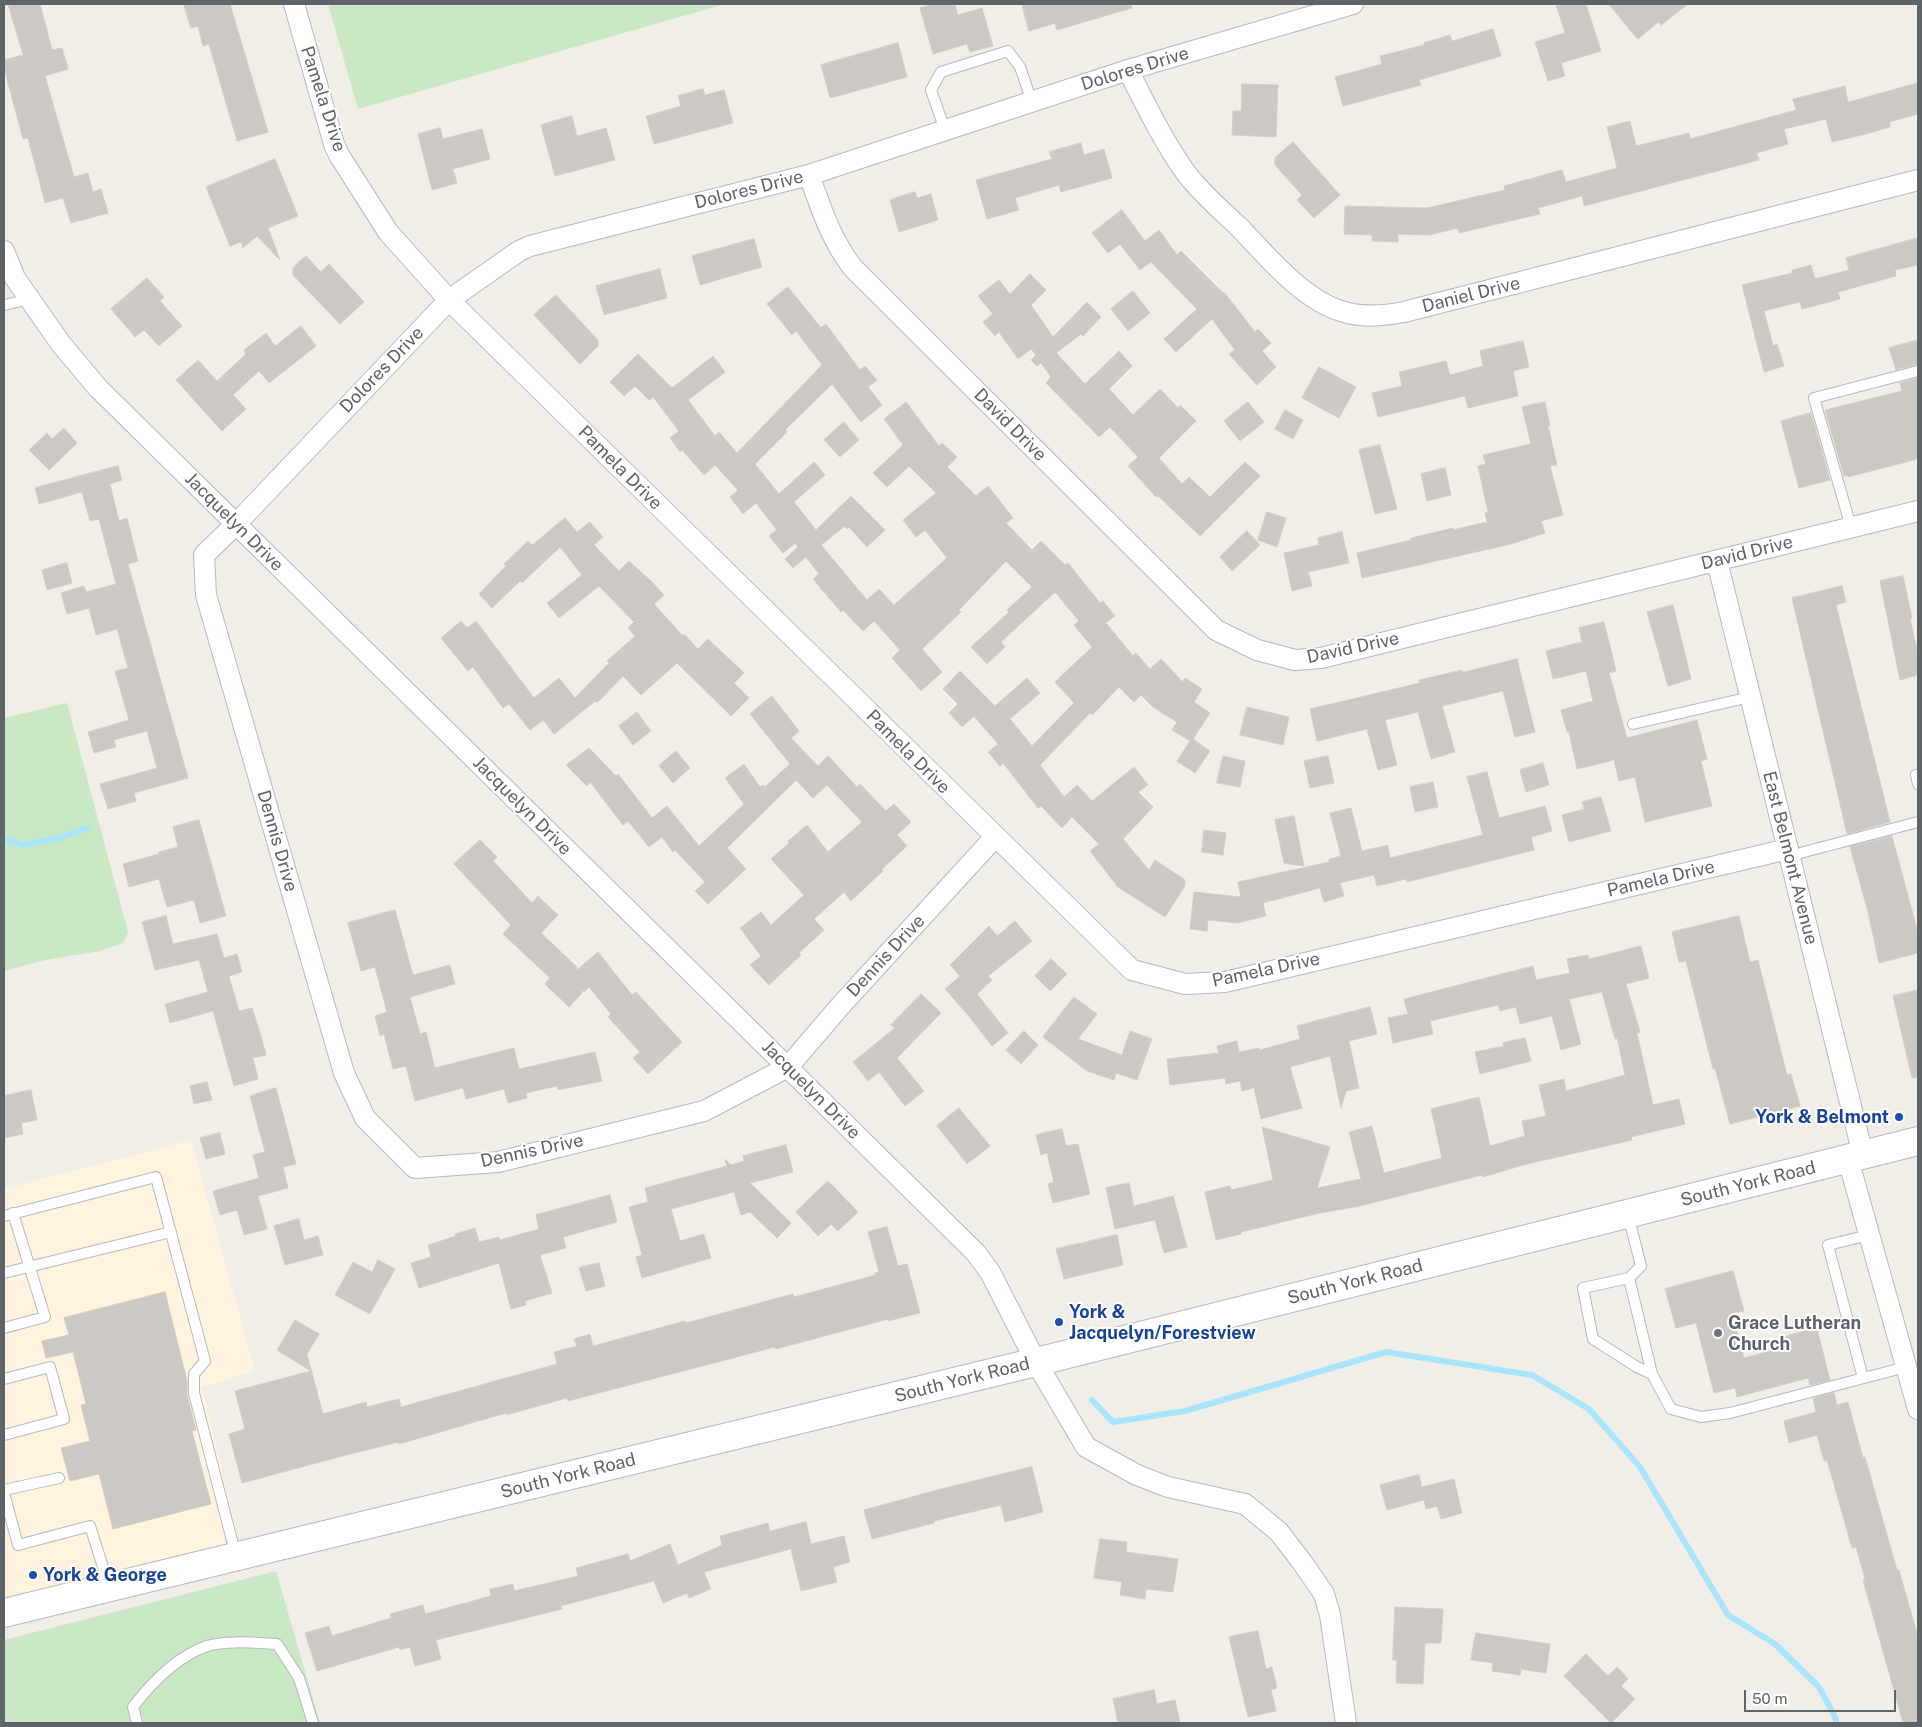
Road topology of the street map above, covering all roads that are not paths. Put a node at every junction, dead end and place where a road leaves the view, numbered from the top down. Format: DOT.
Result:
graph roads {
  1 [pos="294,4"];
  2 [pos="1353,4"];
  3 [pos="1128,70"];
  4 [pos="1032,102"];
  5 [pos="945,130"];
  6 [pos="809,175"];
  7 [pos="1918,180"];
  8 [pos="4,251"];
  9 [pos="30,299"];
  10 [pos="449,300"];
  11 [pos="4,306"];
  12 [pos="1918,371"];
  13 [pos="1918,511"];
  14 [pos="236,524"];
  15 [pos="1851,527"];
  16 [pos="1717,561"];
  17 [pos="1750,697"];
  18 [pos="1633,724"];
  19 [pos="1918,822"];
  20 [pos="995,838"];
  21 [pos="1789,852"];
  22 [pos="788,1067"];
  23 [pos="1918,1141"];
  24 [pos="1855,1157"];
  25 [pos="8,1214"];
  26 [pos="1628,1214"];
  27 [pos="170,1232"];
  28 [pos="1869,1234"];
  29 [pos="29,1266"];
  30 [pos="4,1273"];
  31 [pos="1629,1278"];
  32 [pos="4,1328"];
  33 [pos="1036,1362"];
  34 [pos="1906,1367"];
  35 [pos="1652,1374"];
  36 [pos="1863,1378"];
  37 [pos="4,1379"];
  38 [pos="1918,1410"];
  39 [pos="4,1435"];
  40 [pos="59,1478"];
  41 [pos="4,1496"];
  42 [pos="236,1556"];
  43 [pos="109,1587"];
  44 [pos="4,1613"];
  45 [pos="137,1723"];
  46 [pos="313,1723"];
  47 [pos="1346,1723"];
  1 -- 10 [label="street, Pamela Drive"];
  2 -- 3 [label="street, Dolores Drive"];
  3 -- 4 [label="street, Dolores Drive"];
  3 -- 7 [label="street, Daniel Drive"];
  4 -- 5 [label="street, Dolores Drive"];
  4 -- 5 [label="lane"];
  5 -- 6 [label="street, Dolores Drive"];
  6 -- 10 [label="street, Dolores Drive"];
  6 -- 16 [label="street, David Drive"];
  8 -- 9 [label="street, Jacquelyn Drive"];
  9 -- 11 [label="lane"];
  9 -- 14 [label="street, Jacquelyn Drive"];
  10 -- 14 [label="street, Dolores Drive"];
  10 -- 20 [label="street, Pamela Drive"];
  12 -- 15 [label="lane"];
  13 -- 15 [label="street, David Drive"];
  14 -- 22 [label="street, Jacquelyn Drive"];
  14 -- 22 [label="street, Dennis Drive"];
  15 -- 16 [label="street, David Drive"];
  16 -- 17 [label="street, East Belmont Avenue"];
  17 -- 18 [label="lane"];
  17 -- 21 [label="street, East Belmont Avenue"];
  19 -- 21 [label="lane"];
  20 -- 21 [label="street, Pamela Drive"];
  20 -- 22 [label="street, Dennis Drive"];
  21 -- 24 [label="street, East Belmont Avenue"];
  22 -- 33 [label="street, Jacquelyn Drive"];
  23 -- 24 [label="main road, South York Road"];
  24 -- 26 [label="main road, South York Road"];
  24 -- 28 [label="street, East Belmont Avenue"];
  25 -- 27 [label="lane"];
  25 -- 29 [label="lane"];
  26 -- 31 [label="lane"];
  26 -- 33 [label="main road, South York Road"];
  27 -- 29 [label="lane"];
  27 -- 42 [label="lane"];
  28 -- 34 [label="street, East Belmont Avenue"];
  28 -- 36 [label="lane"];
  29 -- 30 [label="lane"];
  29 -- 32 [label="lane"];
  31 -- 35 [label="lane"];
  31 -- 35 [label="lane"];
  33 -- 42 [label="main road, South York Road"];
  33 -- 47 [label="street, Jacquelyn Drive"];
  34 -- 36 [label="lane"];
  34 -- 38 [label="street, East Belmont Avenue"];
  35 -- 36 [label="lane"];
  37 -- 39 [label="lane"];
  40 -- 41 [label="lane"];
  41 -- 43 [label="lane"];
  42 -- 43 [label="main road, South York Road"];
  43 -- 44 [label="main road, South York Road"];
  45 -- 46 [label="lane"];
}
